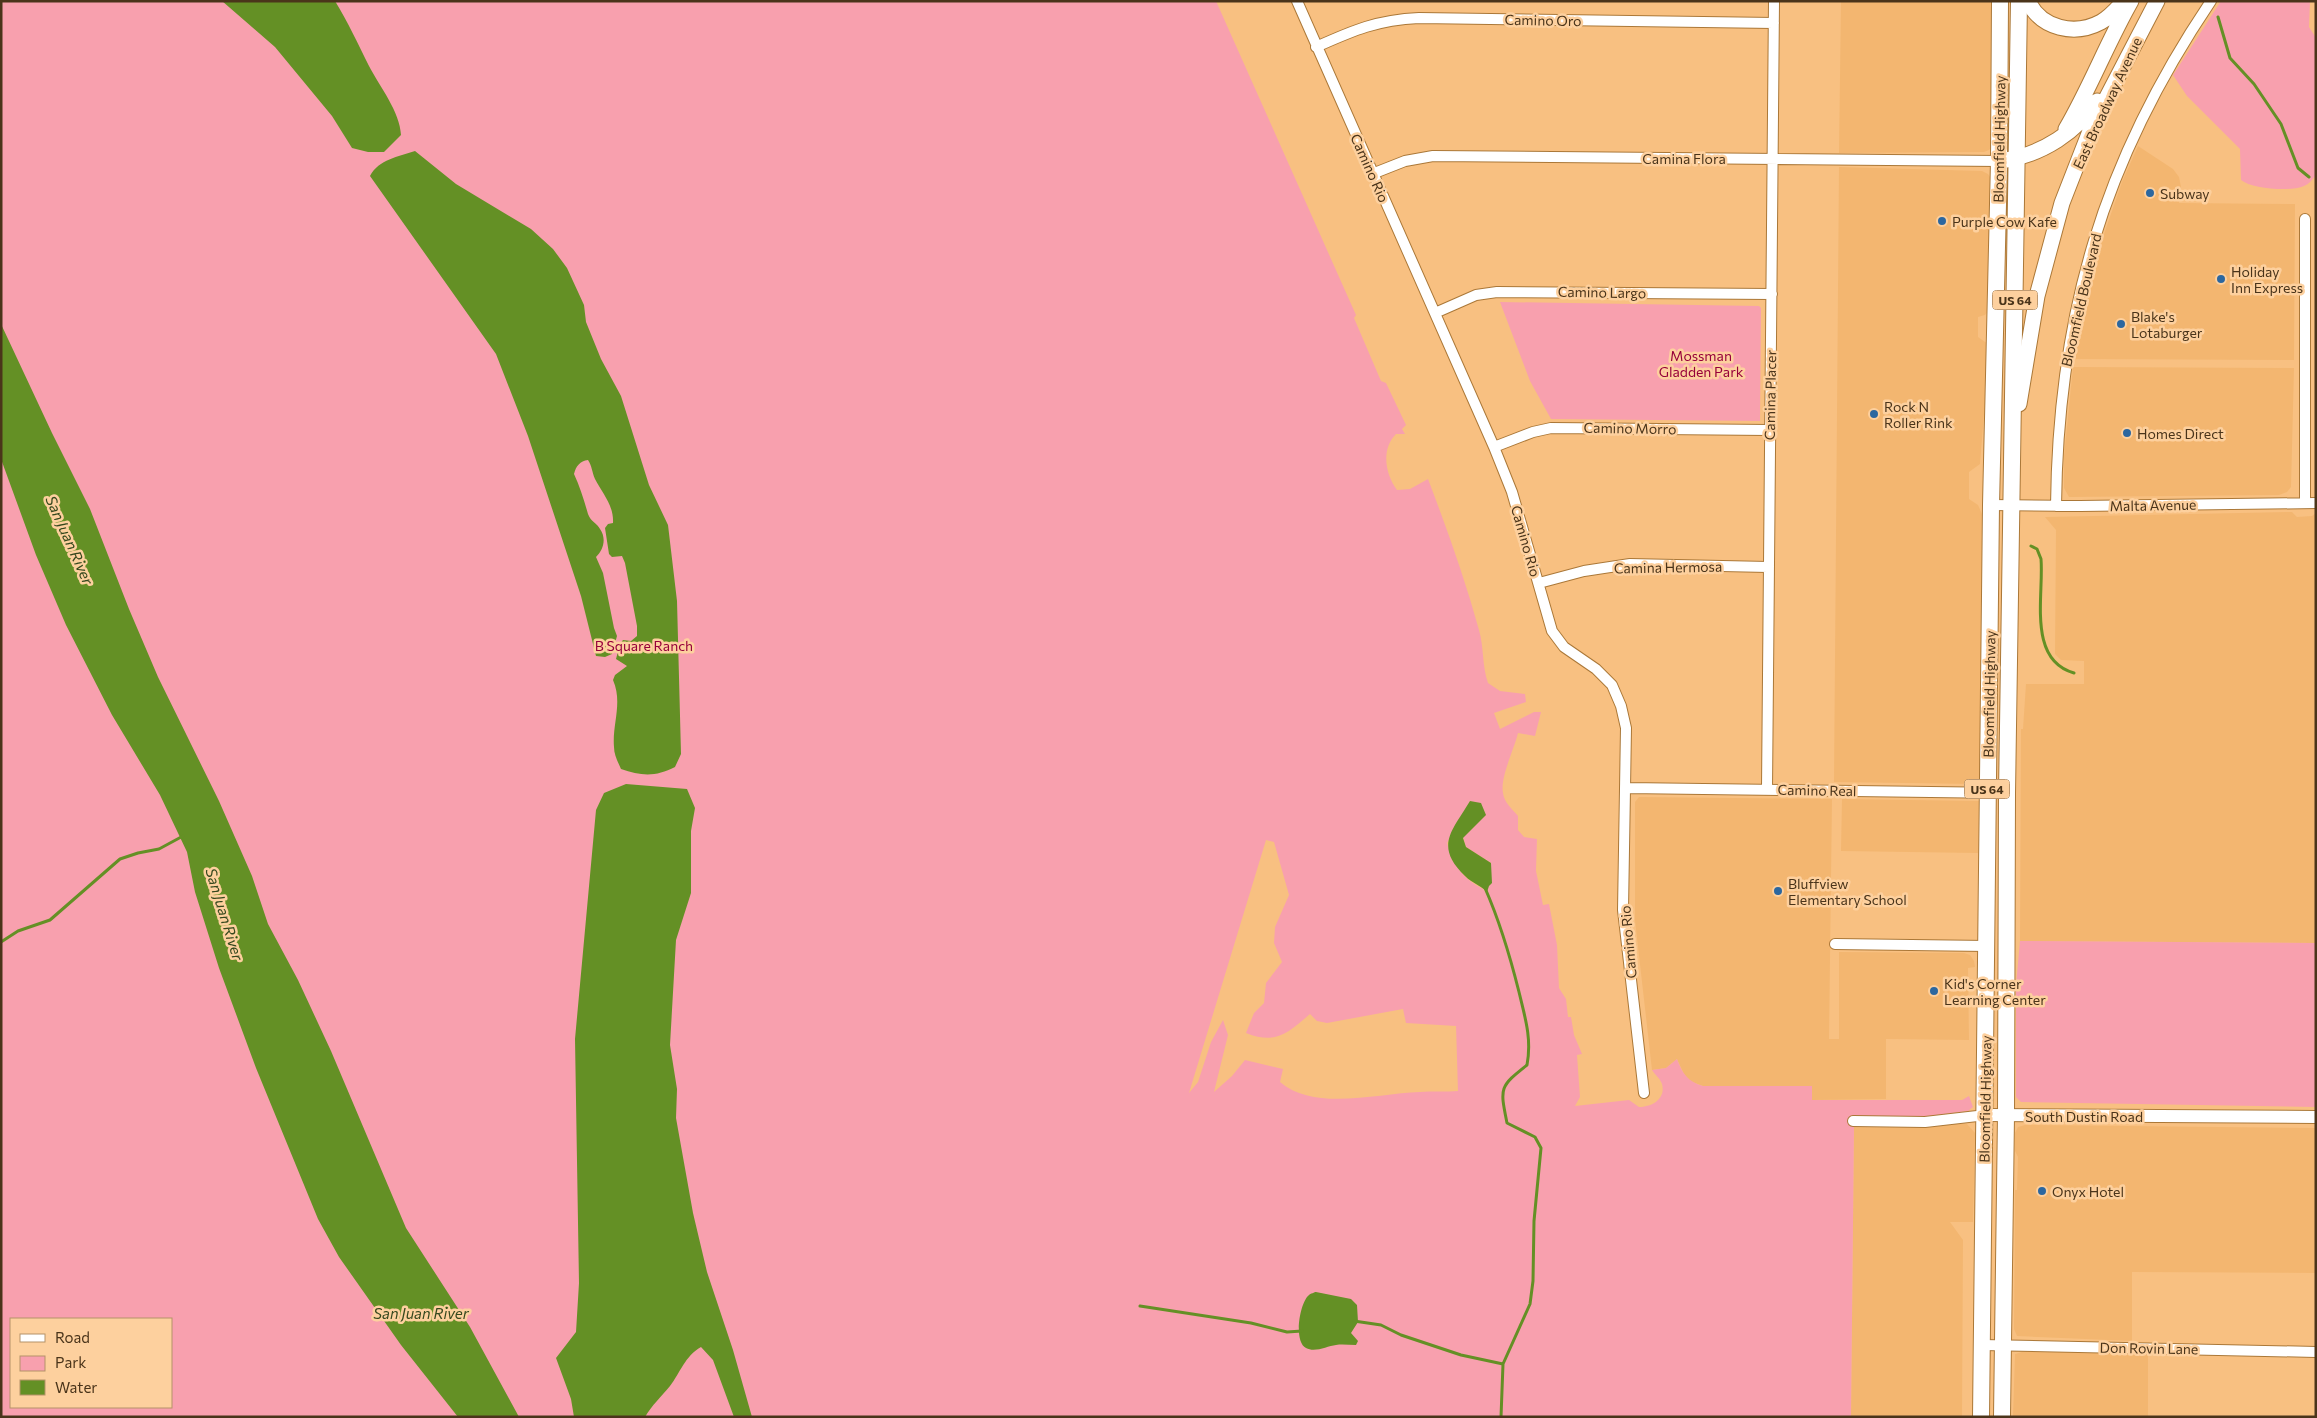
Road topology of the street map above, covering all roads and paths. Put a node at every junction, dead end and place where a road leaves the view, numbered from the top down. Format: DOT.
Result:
graph roads {
  1 [pos="1297,1"];
  2 [pos="1774,1"];
  3 [pos="2000,1"];
  4 [pos="2019,1"];
  5 [pos="2028,1"];
  6 [pos="2124,1"];
  7 [pos="2131,1"];
  8 [pos="2211,1"];
  9 [pos="2155,4"];
  10 [pos="1774,23"];
  11 [pos="1316,46"];
  12 [pos="2061,137"];
  13 [pos="2017,158"];
  14 [pos="1773,159"];
  15 [pos="1999,161"];
  16 [pos="1372,174"];
  17 [pos="2305,219"];
  18 [pos="1772,294"];
  19 [pos="1435,313"];
  20 [pos="1769,430"];
  21 [pos="2014,443"];
  22 [pos="1494,447"];
  23 [pos="2310,503"];
  24 [pos="1991,505"];
  25 [pos="2012,506"];
  26 [pos="2056,506"];
  27 [pos="1768,567"];
  28 [pos="1539,583"];
  29 [pos="1627,788"];
  30 [pos="1767,789"];
  31 [pos="1987,793"];
  32 [pos="2007,793"];
  33 [pos="1835,944"];
  34 [pos="1986,946"];
  35 [pos="1644,1093"];
  36 [pos="1986,1115"];
  37 [pos="2006,1115"];
  38 [pos="2316,1118"];
  39 [pos="1853,1121"];
  40 [pos="1982,1345"];
  41 [pos="2003,1346"];
  42 [pos="2316,1352"];
  43 [pos="1981,1417"];
  44 [pos="2002,1417"];
  1 -- 11 [label="street, Camino Rio"];
  2 -- 10 [label="street, Camina Placer"];
  3 -- 15 [label="highway, Bloomfield Highway / US 64"];
  4 -- 13 [label="highway, Bloomfield Highway / US 64"];
  5 -- 6 [label="main road"];
  7 -- 12 [label="main road, East Broadway Avenue"];
  8 -- 26 [label="street, Bloomfield Boulevard"];
  9 -- 12 [label="main road"];
  9 -- 21 [label="main road, East Broadway Avenue"];
  10 -- 11 [label="street, Camino Oro"];
  10 -- 14 [label="street, Camina Placer"];
  11 -- 16 [label="street, Camino Rio"];
  12 -- 13 [label="main road, East Broadway Avenue"];
  13 -- 15 [label="main road, East Broadway Avenue"];
  13 -- 21 [label="highway, Bloomfield Highway / US 64"];
  14 -- 15 [label="street, Camina Flora"];
  14 -- 16 [label="street, Camina Flora"];
  14 -- 18 [label="street, Camina Placer"];
  15 -- 24 [label="highway, Bloomfield Highway / US 64"];
  16 -- 19 [label="street, Camino Rio"];
  17 -- 23 [label="street"];
  18 -- 19 [label="street, Camino Largo"];
  18 -- 20 [label="street, Camina Placer"];
  19 -- 22 [label="street, Camino Rio"];
  20 -- 22 [label="street, Camino Morro"];
  20 -- 27 [label="street, Camina Placer"];
  21 -- 25 [label="highway, Bloomfield Highway / US 64"];
  22 -- 28 [label="street, Camino Rio"];
  23 -- 26 [label="street, Malta Avenue"];
  24 -- 25 [label="street, Malta Avenue"];
  24 -- 31 [label="highway, Bloomfield Highway / US 64"];
  25 -- 26 [label="street, Malta Avenue"];
  25 -- 32 [label="highway, Bloomfield Highway / US 64"];
  27 -- 28 [label="street, Camina Hermosa"];
  27 -- 30 [label="street, Camina Placer"];
  28 -- 29 [label="street, Camino Rio"];
  29 -- 30 [label="street, Camino Real"];
  29 -- 35 [label="street, Camino Rio"];
  30 -- 31 [label="street, Camino Real"];
  31 -- 32 [label="street, Camino Real"];
  31 -- 34 [label="highway, Bloomfield Highway / US 64"];
  32 -- 37 [label="highway, Bloomfield Highway / US 64"];
  33 -- 34 [label="street"];
  34 -- 36 [label="highway, Bloomfield Highway / US 64"];
  36 -- 37 [label="street, South Dustin Road"];
  36 -- 39 [label="street, South Dustin Road"];
  36 -- 40 [label="highway, Bloomfield Highway / US 64"];
  37 -- 38 [label="street, South Dustin Road"];
  37 -- 41 [label="highway, Bloomfield Highway / US 64"];
  40 -- 41 [label="street, Don Rovin Lane"];
  40 -- 43 [label="highway, Bloomfield Highway / US 64"];
  41 -- 42 [label="street, Don Rovin Lane"];
  41 -- 44 [label="highway, Bloomfield Highway / US 64"];
}
